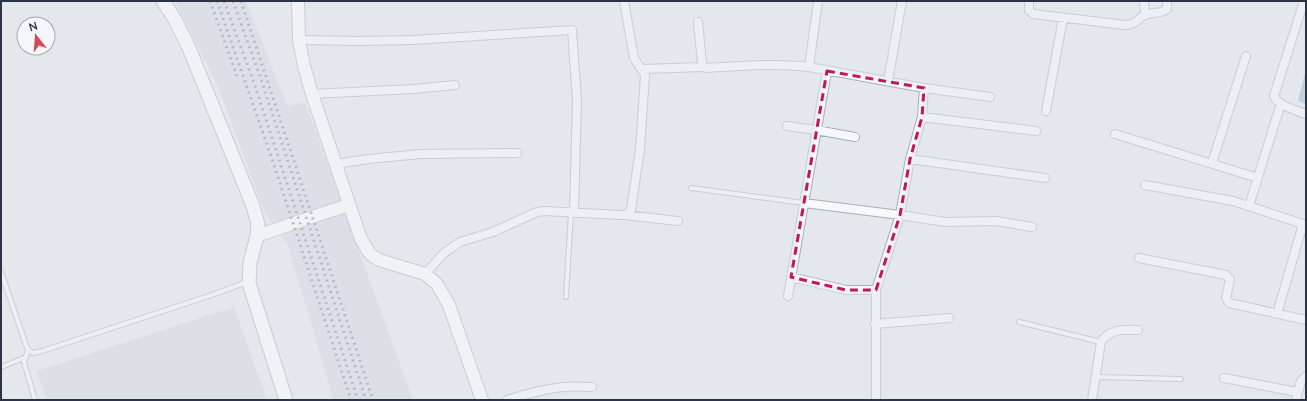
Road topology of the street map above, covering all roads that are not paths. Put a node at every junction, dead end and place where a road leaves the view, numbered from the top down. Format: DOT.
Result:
graph roads {
  1 [pos="163,1"];
  2 [pos="298,1"];
  3 [pos="624,1"];
  4 [pos="818,1"];
  5 [pos="902,1"];
  6 [pos="1029,1"];
  7 [pos="1144,1"];
  8 [pos="1167,1"];
  9 [pos="1304,1"];
  10 [pos="1145,15"];
  11 [pos="1063,18"];
  12 [pos="698,22"];
  13 [pos="299,40"];
  14 [pos="1246,56"];
  15 [pos="703,67"];
  16 [pos="809,67"];
  17 [pos="642,69"];
  18 [pos="827,70"];
  19 [pos="888,81"];
  20 [pos="455,85"];
  21 [pos="924,88"];
  22 [pos="312,94"];
  23 [pos="990,97"];
  24 [pos="1281,103"];
  25 [pos="1046,111"];
  26 [pos="1306,114"];
  27 [pos="922,117"];
  28 [pos="787,126"];
  29 [pos="816,130"];
  30 [pos="1036,131"];
  31 [pos="1116,134"];
  32 [pos="855,137"];
  33 [pos="517,153"];
  34 [pos="910,160"];
  35 [pos="1212,163"];
  36 [pos="335,164"];
  37 [pos="1045,178"];
  38 [pos="1258,178"];
  39 [pos="1145,185"];
  40 [pos="691,188"];
  41 [pos="804,203"];
  42 [pos="349,205"];
  43 [pos="1249,206"];
  44 [pos="573,213"];
  45 [pos="625,215"];
  46 [pos="900,215"];
  47 [pos="678,221"];
  48 [pos="1305,224"];
  49 [pos="1032,227"];
  50 [pos="258,236"];
  51 [pos="1139,258"];
  52 [pos="1,272"];
  53 [pos="425,274"];
  54 [pos="791,277"];
  55 [pos="249,281"];
  56 [pos="876,290"];
  57 [pos="788,296"];
  58 [pos="566,297"];
  59 [pos="1277,314"];
  60 [pos="949,318"];
  61 [pos="1306,320"];
  62 [pos="1019,322"];
  63 [pos="875,324"];
  64 [pos="1138,330"];
  65 [pos="1101,342"];
  66 [pos="28,350"];
  67 [pos="24,358"];
  68 [pos="1,367"];
  69 [pos="1095,376"];
  70 [pos="1306,376"];
  71 [pos="1224,378"];
  72 [pos="1181,379"];
  73 [pos="592,387"];
  74 [pos="1297,396"];
  75 [pos="35,400"];
  76 [pos="286,400"];
  77 [pos="482,400"];
  78 [pos="508,400"];
  79 [pos="876,400"];
  80 [pos="1092,400"];
  1 -- 50 [label="main road"];
  2 -- 13 [label="street"];
  3 -- 17 [label="street"];
  4 -- 16 [label="street"];
  5 -- 19 [label="street"];
  6 -- 11 [label="street"];
  7 -- 10 [label="street"];
  8 -- 10 [label="street"];
  9 -- 24 [label="street"];
  10 -- 11 [label="street"];
  11 -- 25 [label="street"];
  12 -- 15 [label="street"];
  13 -- 22 [label="street"];
  13 -- 44 [label="street"];
  14 -- 35 [label="street"];
  15 -- 16 [label="street"];
  15 -- 17 [label="street"];
  16 -- 18 [label="street"];
  17 -- 45 [label="street"];
  18 -- 19 [label="street"];
  18 -- 29 [label="street"];
  19 -- 21 [label="street"];
  20 -- 22 [label="street"];
  21 -- 23 [label="street"];
  21 -- 27 [label="street"];
  22 -- 36 [label="street"];
  24 -- 26 [label="street"];
  24 -- 38 [label="street"];
  27 -- 30 [label="street"];
  27 -- 34 [label="street"];
  28 -- 29 [label="street"];
  29 -- 32 [label="street"];
  29 -- 41 [label="street"];
  31 -- 35 [label="street"];
  33 -- 36 [label="street"];
  34 -- 37 [label="street"];
  34 -- 46 [label="street"];
  35 -- 38 [label="street"];
  36 -- 42 [label="street"];
  38 -- 43 [label="street"];
  39 -- 43 [label="street"];
  40 -- 41 [label="lane"];
  41 -- 46 [label="street"];
  41 -- 54 [label="street"];
  42 -- 50 [label="street"];
  42 -- 53 [label="street"];
  43 -- 48 [label="street"];
  44 -- 45 [label="street"];
  44 -- 53 [label="street"];
  44 -- 58 [label="lane"];
  45 -- 47 [label="street"];
  46 -- 49 [label="street"];
  46 -- 56 [label="street"];
  48 -- 59 [label="street"];
  50 -- 55 [label="main road"];
  51 -- 59 [label="street"];
  52 -- 66 [label="lane"];
  53 -- 77 [label="street"];
  54 -- 56 [label="street"];
  54 -- 57 [label="street"];
  55 -- 66 [label="lane"];
  55 -- 76 [label="main road"];
  56 -- 63 [label="street"];
  59 -- 61 [label="street"];
  60 -- 63 [label="street"];
  62 -- 65 [label="lane"];
  63 -- 79 [label="street"];
  64 -- 65 [label="street"];
  65 -- 69 [label="street"];
  66 -- 67 [label="lane"];
  67 -- 68 [label="lane"];
  67 -- 75 [label="lane"];
  69 -- 72 [label="lane"];
  69 -- 80 [label="street"];
  70 -- 74 [label="street"];
  71 -- 74 [label="street"];
  73 -- 78 [label="street"];
}
